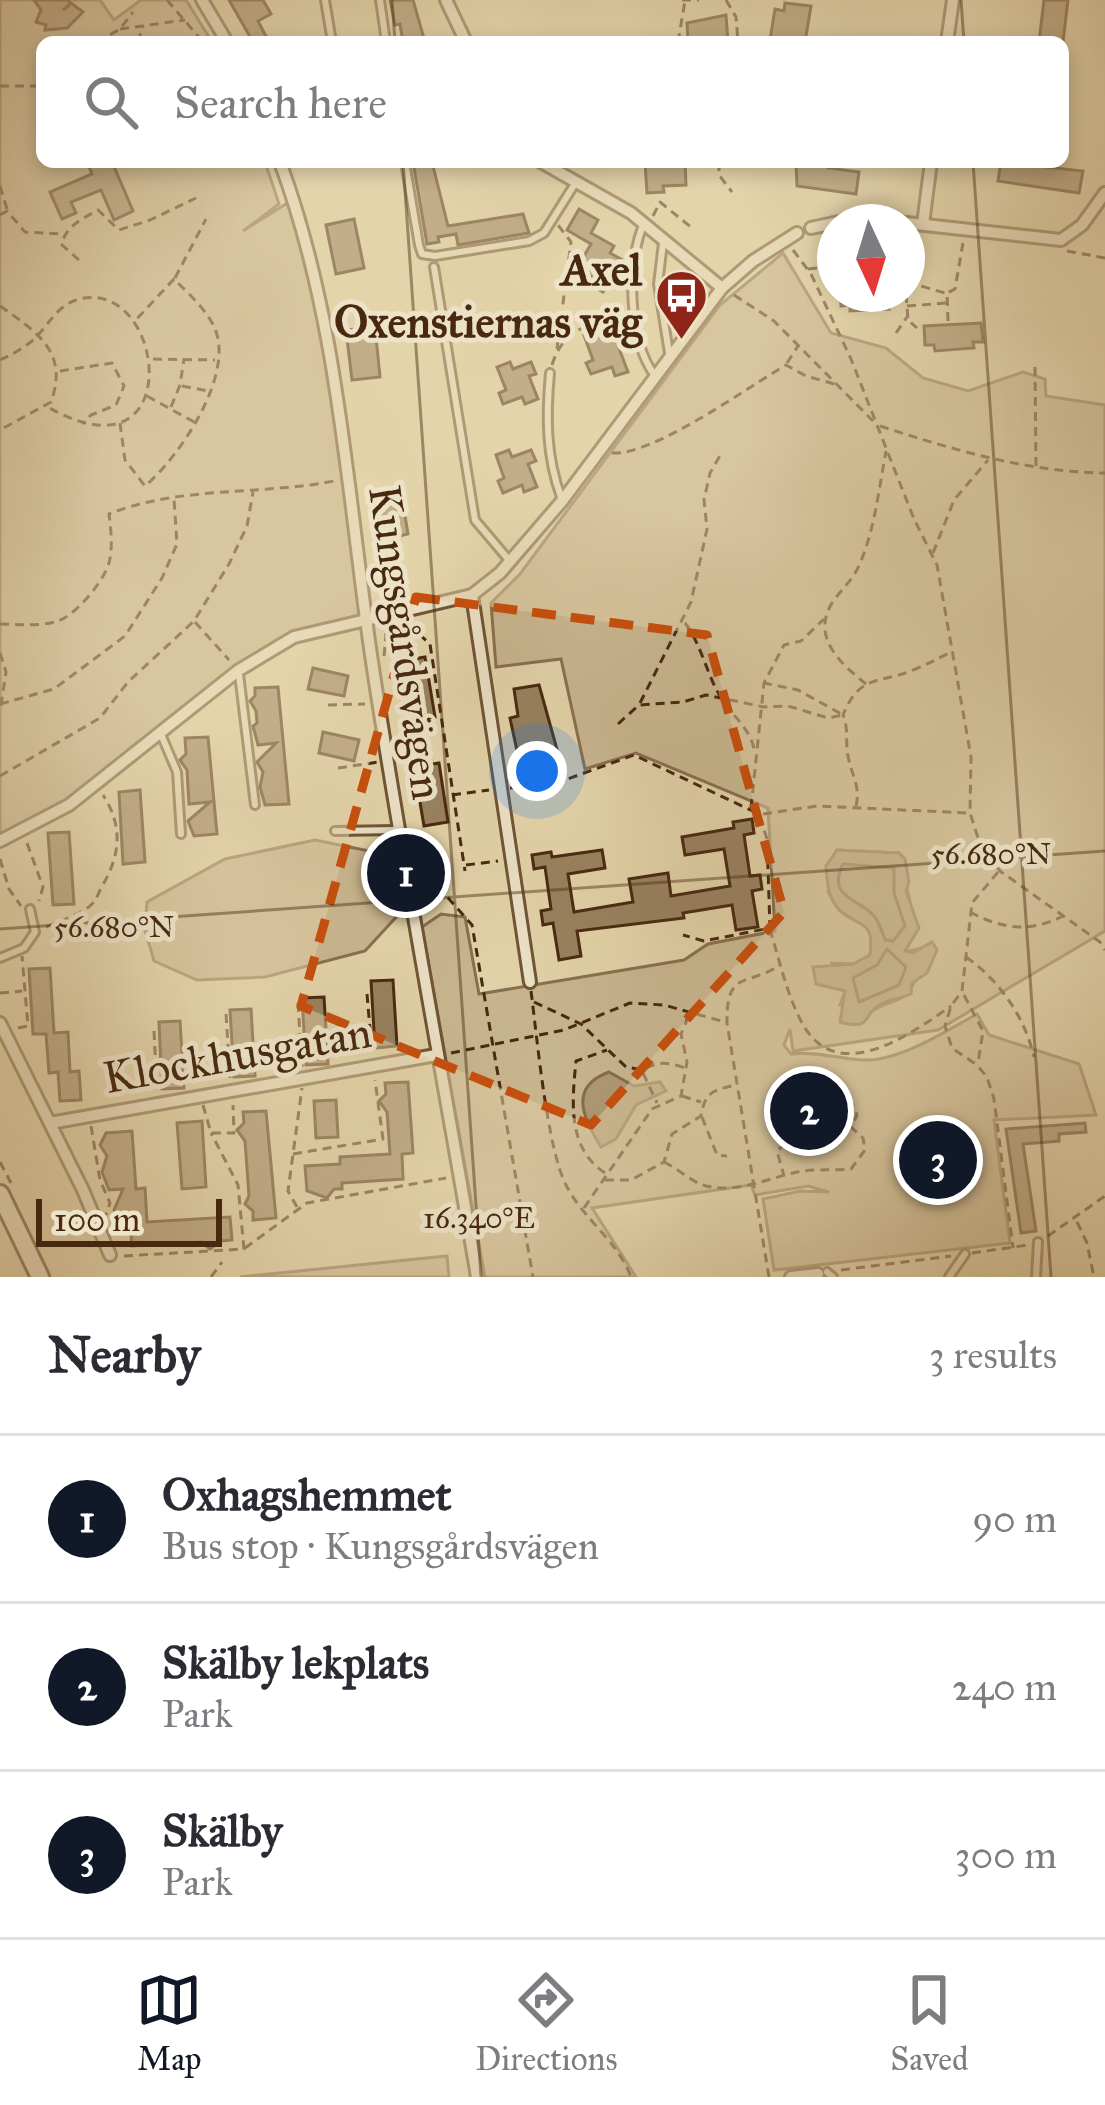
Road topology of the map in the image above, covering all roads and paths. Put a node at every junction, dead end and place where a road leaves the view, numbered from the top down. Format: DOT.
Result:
graph roads {
  1 [pos="75,0"];
  2 [pos="166,0"];
  3 [pos="202,0"];
  4 [pos="326,0"];
  5 [pos="380,0"];
  6 [pos="446,0"];
  7 [pos="684,0"];
  8 [pos="699,0"];
  9 [pos="726,0"];
  10 [pos="953,0"];
  11 [pos="63,10"];
  12 [pos="133,12"];
  13 [pos="185,20"];
  14 [pos="143,25"];
  15 [pos="120,29"];
  16 [pos="108,36"];
  17 [pos="140,36"];
  18 [pos="198,36"];
  19 [pos="223,36"];
  20 [pos="331,36"];
  21 [pos="385,36"];
  22 [pos="463,36"];
  23 [pos="679,36"];
  24 [pos="738,36"];
  25 [pos="948,36"];
  26 [pos="0,86"];
  27 [pos="36,87"];
  28 [pos="282,168"];
  29 [pos="406,168"];
  30 [pos="552,168"];
  31 [pos="719,168"];
  32 [pos="930,168"];
  33 [pos="576,182"];
  34 [pos="0,186"];
  35 [pos="732,192"];
  36 [pos="1105,193"];
  37 [pos="196,198"];
  38 [pos="925,209"];
  39 [pos="7,211"];
  40 [pos="0,215"];
  41 [pos="554,217"];
  42 [pos="206,219"];
  43 [pos="648,220"];
  44 [pos="925,224"];
  45 [pos="817,227"];
  46 [pos="692,228"];
  47 [pos="811,228"];
  48 [pos="966,230"];
  49 [pos="65,233"];
  50 [pos="796,233"];
  51 [pos="665,240"];
  52 [pos="784,240"];
  53 [pos="1050,241"];
  54 [pos="1105,258"];
  55 [pos="79,260"];
  56 [pos="434,267"];
  57 [pos="817,268"];
  58 [pos="808,269"];
  59 [pos="174,279"];
  60 [pos="925,287"];
  61 [pos="722,288"];
  62 [pos="947,293"];
  63 [pos="947,304"];
  64 [pos="925,305"];
  65 [pos="0,306"];
  66 [pos="908,315"];
  67 [pos="636,316"];
  68 [pos="948,321"];
  69 [pos="134,322"];
  70 [pos="917,328"];
  71 [pos="896,333"];
  72 [pos="38,335"];
  73 [pos="799,344"];
  74 [pos="557,349"];
  75 [pos="670,357"];
  76 [pos="150,358"];
  77 [pos="184,358"];
  78 [pos="0,360"];
  79 [pos="217,360"];
  80 [pos="786,364"];
  81 [pos="1035,367"];
  82 [pos="58,371"];
  83 [pos="550,373"];
  84 [pos="656,376"];
  85 [pos="181,385"];
  86 [pos="838,385"];
  87 [pos="209,392"];
  88 [pos="146,395"];
  89 [pos="46,406"];
  90 [pos="170,409"];
  91 [pos="120,423"];
  92 [pos="196,423"];
  93 [pos="82,424"];
  94 [pos="877,425"];
  95 [pos="0,430"];
  96 [pos="599,449"];
  97 [pos="886,449"];
  98 [pos="721,454"];
  99 [pos="989,458"];
  100 [pos="1036,467"];
  101 [pos="1105,473"];
  102 [pos="346,478"];
  103 [pos="145,486"];
  104 [pos="254,490"];
  105 [pos="173,498"];
  106 [pos="150,500"];
  107 [pos="562,500"];
  108 [pos="932,555"];
  109 [pos="367,559"];
  110 [pos="511,562"];
  111 [pos="472,595"];
  112 [pos="366,619"];
  113 [pos="824,619"];
  114 [pos="194,621"];
  115 [pos="387,621"];
  116 [pos="683,621"];
  117 [pos="0,624"];
  118 [pos="0,652"];
  119 [pos="951,652"];
  120 [pos="383,668"];
  121 [pos="238,670"];
  122 [pos="764,683"];
  123 [pos="866,684"];
  124 [pos="720,697"];
  125 [pos="2,704"];
  126 [pos="378,704"];
  127 [pos="328,705"];
  128 [pos="639,705"];
  129 [pos="764,707"];
  130 [pos="0,711"];
  131 [pos="843,715"];
  132 [pos="618,724"];
  133 [pos="160,732"];
  134 [pos="755,752"];
  135 [pos="387,760"];
  136 [pos="338,768"];
  137 [pos="0,776"];
  138 [pos="472,782"];
  139 [pos="95,784"];
  140 [pos="502,788"];
  141 [pos="475,792"];
  142 [pos="452,796"];
  143 [pos="255,805"];
  144 [pos="856,806"];
  145 [pos="751,809"];
  146 [pos="970,813"];
  147 [pos="759,814"];
  148 [pos="22,830"];
  149 [pos="335,831"];
  150 [pos="404,832"];
  151 [pos="181,834"];
  152 [pos="0,841"];
  153 [pos="0,859"];
  154 [pos="513,859"];
  155 [pos="1000,871"];
  156 [pos="30,909"];
  157 [pos="969,911"];
  158 [pos="1064,915"];
  159 [pos="770,928"];
  160 [pos="35,932"];
  161 [pos="683,934"];
  162 [pos="1102,940"];
  163 [pos="21,949"];
  164 [pos="1105,950"];
  165 [pos="964,956"];
  166 [pos="0,958"];
  167 [pos="781,964"];
  168 [pos="530,982"];
  169 [pos="25,991"];
  170 [pos="962,992"];
  171 [pos="0,993"];
  172 [pos="367,994"];
  173 [pos="532,1001"];
  174 [pos="298,1003"];
  175 [pos="951,1006"];
  176 [pos="691,1011"];
  177 [pos="226,1014"];
  178 [pos="727,1023"];
  179 [pos="581,1024"];
  180 [pos="2,1027"];
  181 [pos="154,1031"];
  182 [pos="538,1036"];
  183 [pos="495,1044"];
  184 [pos="607,1050"];
  185 [pos="436,1055"];
  186 [pos="1034,1057"];
  187 [pos="977,1065"];
  188 [pos="373,1066"];
  189 [pos="686,1069"];
  190 [pos="642,1070"];
  191 [pos="303,1078"];
  192 [pos="736,1084"];
  193 [pos="231,1091"];
  194 [pos="681,1096"];
  195 [pos="200,1097"];
  196 [pos="703,1102"];
  197 [pos="158,1104"];
  198 [pos="658,1105"];
  199 [pos="89,1116"];
  200 [pos="701,1116"];
  201 [pos="50,1124"];
  202 [pos="211,1133"];
  203 [pos="293,1154"];
  204 [pos="727,1156"];
  205 [pos="664,1162"];
  206 [pos="458,1176"];
  207 [pos="784,1176"];
  208 [pos="605,1177"];
  209 [pos="752,1185"];
  210 [pos="0,1194"];
  211 [pos="583,1209"];
  212 [pos="299,1210"];
  213 [pos="1076,1219"];
  214 [pos="100,1234"];
  215 [pos="1038,1242"];
  216 [pos="1013,1248"];
  217 [pos="244,1250"];
  218 [pos="965,1254"];
  219 [pos="110,1255"];
  220 [pos="222,1262"];
  221 [pos="826,1274"];
  222 [pos="40,1277"];
  223 [pos="211,1277"];
  224 [pos="476,1277"];
  225 [pos="533,1277"];
  226 [pos="631,1277"];
  227 [pos="769,1277"];
  228 [pos="791,1277"];
  229 [pos="949,1277"];
  230 [pos="1036,1277"];
  231 [pos="1094,1277"];
  1 -- 11 [label="path"];
  2 -- 13 [label="path"];
  3 -- 19 [label="street"];
  4 -- 20 [label="lane"];
  5 -- 21 [label="lane"];
  6 -- 22 [label="street"];
  7 -- 8 [label="path"];
  7 -- 23 [label="path"];
  9 -- 24 [label="path"];
  10 -- 25 [label="street"];
  12 -- 15 [label="path"];
  13 -- 14 [label="path"];
  13 -- 18 [label="path"];
  14 -- 15 [label="path"];
  14 -- 17 [label="path"];
  15 -- 16 [label="path"];
  26 -- 27 [label="path"];
  28 -- 102 [label="street, Kungsgårdsvägen"];
  29 -- 41 [label="lane"];
  30 -- 33 [label="street"];
  31 -- 35 [label="path"];
  32 -- 38 [label="street"];
  33 -- 41 [label="lane"];
  33 -- 43 [label="street"];
  34 -- 39 [label="path"];
  36 -- 53 [label="street"];
  37 -- 49 [label="path"];
  39 -- 40 [label="path"];
  39 -- 49 [label="path"];
  41 -- 74 [label="path"];
  42 -- 59 [label="path"];
  43 -- 46 [label="path"];
  43 -- 51 [label="street"];
  43 -- 67 [label="lane"];
  44 -- 48 [label="street"];
  45 -- 47 [label="street"];
  47 -- 50 [label="lane"];
  48 -- 53 [label="street"];
  48 -- 62 [label="path"];
  49 -- 55 [label="path"];
  50 -- 52 [label="street"];
  51 -- 61 [label="street"];
  51 -- 75 [label="lane"];
  52 -- 58 [label="path"];
  52 -- 61 [label="street"];
  53 -- 54 [label="path"];
  56 -- 110 [label="lane"];
  57 -- 58 [label="path"];
  58 -- 94 [label="path"];
  59 -- 69 [label="path"];
  59 -- 79 [label="path"];
  60 -- 62 [label="path"];
  61 -- 73 [label="path"];
  61 -- 75 [label="street"];
  62 -- 63 [label="path"];
  63 -- 64 [label="path"];
  63 -- 68 [label="path"];
  65 -- 72 [label="path"];
  66 -- 70 [label="path"];
  66 -- 71 [label="path"];
  67 -- 74 [label="path"];
  67 -- 84 [label="lane"];
  69 -- 72 [label="path"];
  69 -- 76 [label="path"];
  72 -- 78 [label="path"];
  72 -- 82 [label="path"];
  73 -- 80 [label="path"];
  73 -- 86 [label="path"];
  74 -- 83 [label="path"];
  75 -- 84 [label="street"];
  76 -- 77 [label="path"];
  76 -- 88 [label="path"];
  77 -- 79 [label="path"];
  77 -- 85 [label="path"];
  79 -- 87 [label="path"];
  80 -- 86 [label="path"];
  80 -- 96 [label="path"];
  81 -- 100 [label="path"];
  82 -- 89 [label="path"];
  82 -- 93 [label="path"];
  83 -- 107 [label="lane"];
  84 -- 96 [label="street"];
  85 -- 87 [label="path"];
  85 -- 90 [label="path"];
  86 -- 94 [label="path"];
  87 -- 92 [label="path"];
  88 -- 90 [label="path"];
  88 -- 91 [label="path"];
  89 -- 93 [label="path"];
  89 -- 95 [label="path"];
  90 -- 92 [label="path"];
  91 -- 93 [label="path"];
  91 -- 103 [label="path"];
  92 -- 103 [label="path"];
  94 -- 97 [label="path"];
  94 -- 99 [label="path"];
  96 -- 107 [label="street"];
  97 -- 108 [label="path"];
  97 -- 113 [label="path"];
  98 -- 116 [label="path"];
  99 -- 100 [label="path"];
  99 -- 108 [label="path"];
  100 -- 101 [label="path"];
  102 -- 104 [label="path"];
  102 -- 112 [label="street, Kungsgårdsvägen"];
  103 -- 106 [label="path"];
  104 -- 105 [label="path"];
  104 -- 114 [label="path"];
  105 -- 106 [label="path"];
  105 -- 125 [label="path"];
  106 -- 117 [label="path"];
  107 -- 110 [label="street"];
  108 -- 119 [label="path"];
  109 -- 115 [label="path"];
  110 -- 111 [label="street"];
  111 -- 115 [label="street"];
  111 -- 140 [label="street"];
  112 -- 115 [label="street"];
  112 -- 121 [label="street"];
  112 -- 126 [label="street, Kungsgårdsvägen"];
  113 -- 122 [label="path"];
  113 -- 123 [label="path"];
  114 -- 121 [label="path"];
  114 -- 137 [label="path"];
  115 -- 120 [label="path"];
  115 -- 142 [label="path"];
  116 -- 124 [label="path"];
  116 -- 128 [label="path"];
  118 -- 125 [label="path"];
  119 -- 123 [label="path"];
  119 -- 146 [label="path"];
  121 -- 133 [label="street"];
  121 -- 143 [label="lane"];
  122 -- 129 [label="path"];
  122 -- 131 [label="path"];
  123 -- 131 [label="path"];
  124 -- 128 [label="path"];
  124 -- 129 [label="path"];
  124 -- 134 [label="path"];
  125 -- 130 [label="path"];
  126 -- 127 [label="path"];
  126 -- 135 [label="street, Kungsgårdsvägen"];
  128 -- 132 [label="path"];
  129 -- 131 [label="path"];
  129 -- 134 [label="path"];
  131 -- 144 [label="path"];
  133 -- 139 [label="street"];
  133 -- 151 [label="lane"];
  134 -- 145 [label="path"];
  135 -- 136 [label="path"];
  135 -- 150 [label="street, Kungsgårdsvägen"];
  138 -- 141 [label="path"];
  139 -- 148 [label="street"];
  139 -- 160 [label="path"];
  140 -- 141 [label="path"];
  140 -- 145 [label="path"];
  140 -- 154 [label="street"];
  141 -- 142 [label="path"];
  142 -- 154 [label="path"];
  144 -- 146 [label="path"];
  144 -- 147 [label="path"];
  145 -- 147 [label="path"];
  146 -- 155 [label="path"];
  147 -- 159 [label="path"];
  148 -- 152 [label="street"];
  148 -- 156 [label="path"];
  149 -- 150 [label="lane"];
  150 -- 183 [label="path"];
  150 -- 185 [label="street, Kungsgårdsvägen"];
  153 -- 156 [label="path"];
  154 -- 168 [label="street"];
  155 -- 157 [label="path"];
  155 -- 158 [label="path"];
  156 -- 160 [label="lane"];
  157 -- 158 [label="path"];
  157 -- 165 [label="path"];
  158 -- 162 [label="path"];
  159 -- 161 [label="path"];
  159 -- 167 [label="path"];
  160 -- 163 [label="lane"];
  162 -- 164 [label="path"];
  163 -- 166 [label="lane"];
  163 -- 169 [label="path"];
  165 -- 170 [label="path"];
  165 -- 186 [label="path"];
  167 -- 175 [label="path"];
  167 -- 178 [label="path"];
  168 -- 173 [label="path"];
  169 -- 171 [label="path"];
  169 -- 180 [label="path"];
  170 -- 175 [label="path"];
  170 -- 187 [label="path"];
  172 -- 188 [label="path"];
  173 -- 179 [label="path"];
  173 -- 182 [label="path"];
  174 -- 191 [label="path"];
  175 -- 187 [label="path"];
  176 -- 178 [label="path"];
  176 -- 179 [label="path"];
  176 -- 189 [label="path"];
  177 -- 193 [label="path"];
  178 -- 192 [label="path"];
  179 -- 182 [label="path"];
  179 -- 184 [label="path"];
  180 -- 201 [label="street"];
  181 -- 197 [label="path"];
  182 -- 183 [label="path"];
  182 -- 211 [label="path"];
  183 -- 185 [label="path"];
  183 -- 225 [label="path"];
  184 -- 190 [label="path"];
  184 -- 208 [label="path"];
  185 -- 188 [label="street, Klockhusgatan"];
  185 -- 206 [label="street, Kungsgårdsvägen"];
  187 -- 216 [label="path"];
  188 -- 191 [label="street, Klockhusgatan"];
  188 -- 203 [label="path"];
  189 -- 190 [label="path"];
  189 -- 194 [label="path"];
  190 -- 198 [label="path"];
  191 -- 193 [label="street, Klockhusgatan"];
  191 -- 203 [label="path"];
  192 -- 196 [label="path"];
  192 -- 209 [label="path"];
  193 -- 195 [label="street, Klockhusgatan"];
  193 -- 202 [label="path"];
  194 -- 196 [label="path"];
  194 -- 198 [label="path"];
  195 -- 197 [label="street, Klockhusgatan"];
  195 -- 202 [label="path"];
  196 -- 200 [label="path"];
  197 -- 199 [label="street, Klockhusgatan"];
  198 -- 208 [label="path"];
  199 -- 201 [label="street, Klockhusgatan"];
  199 -- 214 [label="path"];
  200 -- 204 [label="path"];
  200 -- 205 [label="path"];
  201 -- 214 [label="street"];
  202 -- 217 [label="path"];
  203 -- 212 [label="path"];
  205 -- 208 [label="path"];
  205 -- 209 [label="path"];
  206 -- 212 [label="path"];
  206 -- 224 [label="street, Kungsgårdsvägen"];
  207 -- 207 [label="path"];
  207 -- 209 [label="path"];
  208 -- 211 [label="path"];
  209 -- 227 [label="path"];
  210 -- 222 [label="main road"];
  211 -- 226 [label="path"];
  212 -- 217 [label="path"];
  213 -- 231 [label="path"];
  214 -- 219 [label="street"];
  215 -- 230 [label="lane"];
  217 -- 219 [label="path"];
  218 -- 229 [label="lane"];
  220 -- 223 [label="path"];
  221 -- 228 [label="street"];
}
